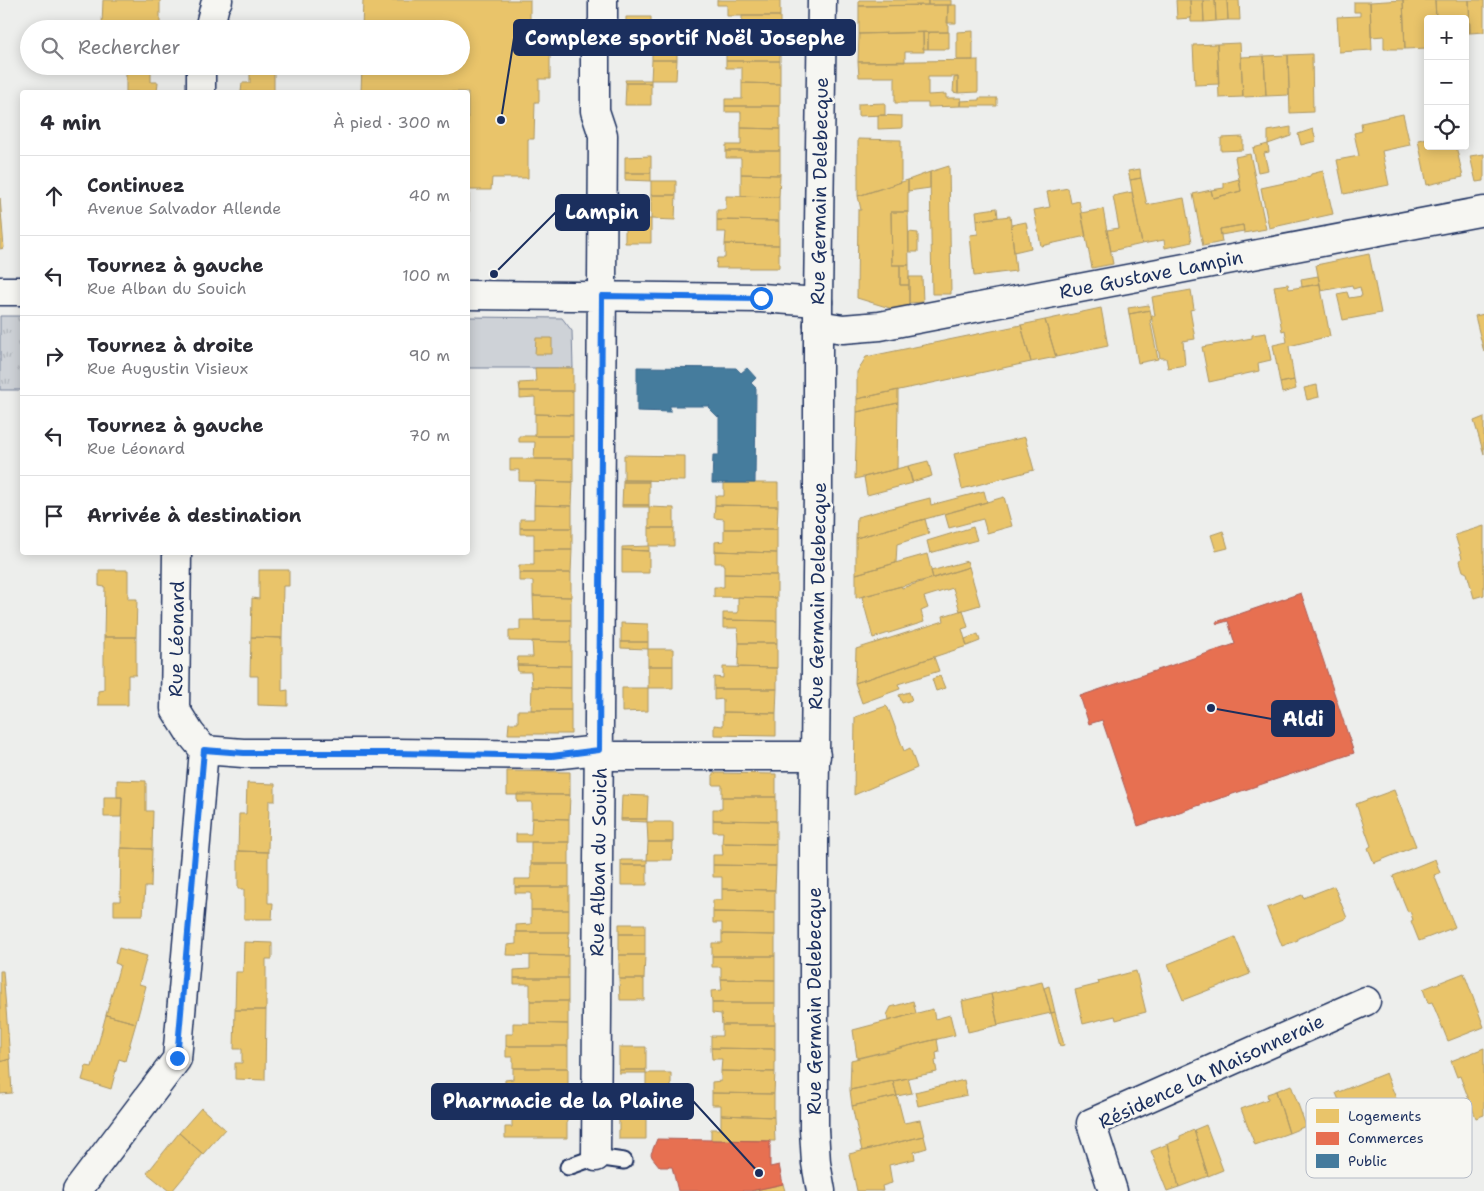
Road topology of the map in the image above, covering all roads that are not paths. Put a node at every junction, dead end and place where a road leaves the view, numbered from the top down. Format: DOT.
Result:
graph roads {
  1 [pos="218,0"];
  2 [pos="603,0"];
  3 [pos="822,0"];
  4 [pos="211,20"];
  5 [pos="202,75"];
  6 [pos="201,90"];
  7 [pos="1484,211"];
  8 [pos="20,291"];
  9 [pos="0,292"];
  10 [pos="470,295"];
  11 [pos="602,296"];
  12 [pos="818,314"];
  13 [pos="177,555"];
  14 [pos="204,750"];
  15 [pos="599,750"];
  16 [pos="816,756"];
  17 [pos="1366,1001"];
  18 [pos="596,1158"];
  19 [pos="624,1161"];
  20 [pos="568,1167"];
  21 [pos="77,1191"];
  22 [pos="821,1191"];
  23 [pos="1113,1191"];
  1 -- 4 [label="street"];
  2 -- 11 [label="street, Rue Alban du Souich"];
  3 -- 12 [label="street, Rue Germain Delebecque"];
  5 -- 6 [label="street"];
  7 -- 12 [label="street, Rue Gustave Lampin"];
  8 -- 9 [label="street"];
  10 -- 11 [label="street, Rue Gustave Lampin"];
  11 -- 12 [label="street, Rue Gustave Lampin"];
  11 -- 15 [label="street, Rue Alban du Souich"];
  12 -- 16 [label="street, Rue Germain Delebecque"];
  13 -- 14 [label="street, Rue Léonard"];
  14 -- 15 [label="street"];
  14 -- 21 [label="street"];
  15 -- 16 [label="street"];
  15 -- 18 [label="street, Rue Alban du Souich"];
  16 -- 22 [label="street, Rue Germain Delebecque"];
  17 -- 23 [label="street, Résidence la Maisonneraie"];
  18 -- 19 [label="lane"];
  18 -- 20 [label="lane"];
}
